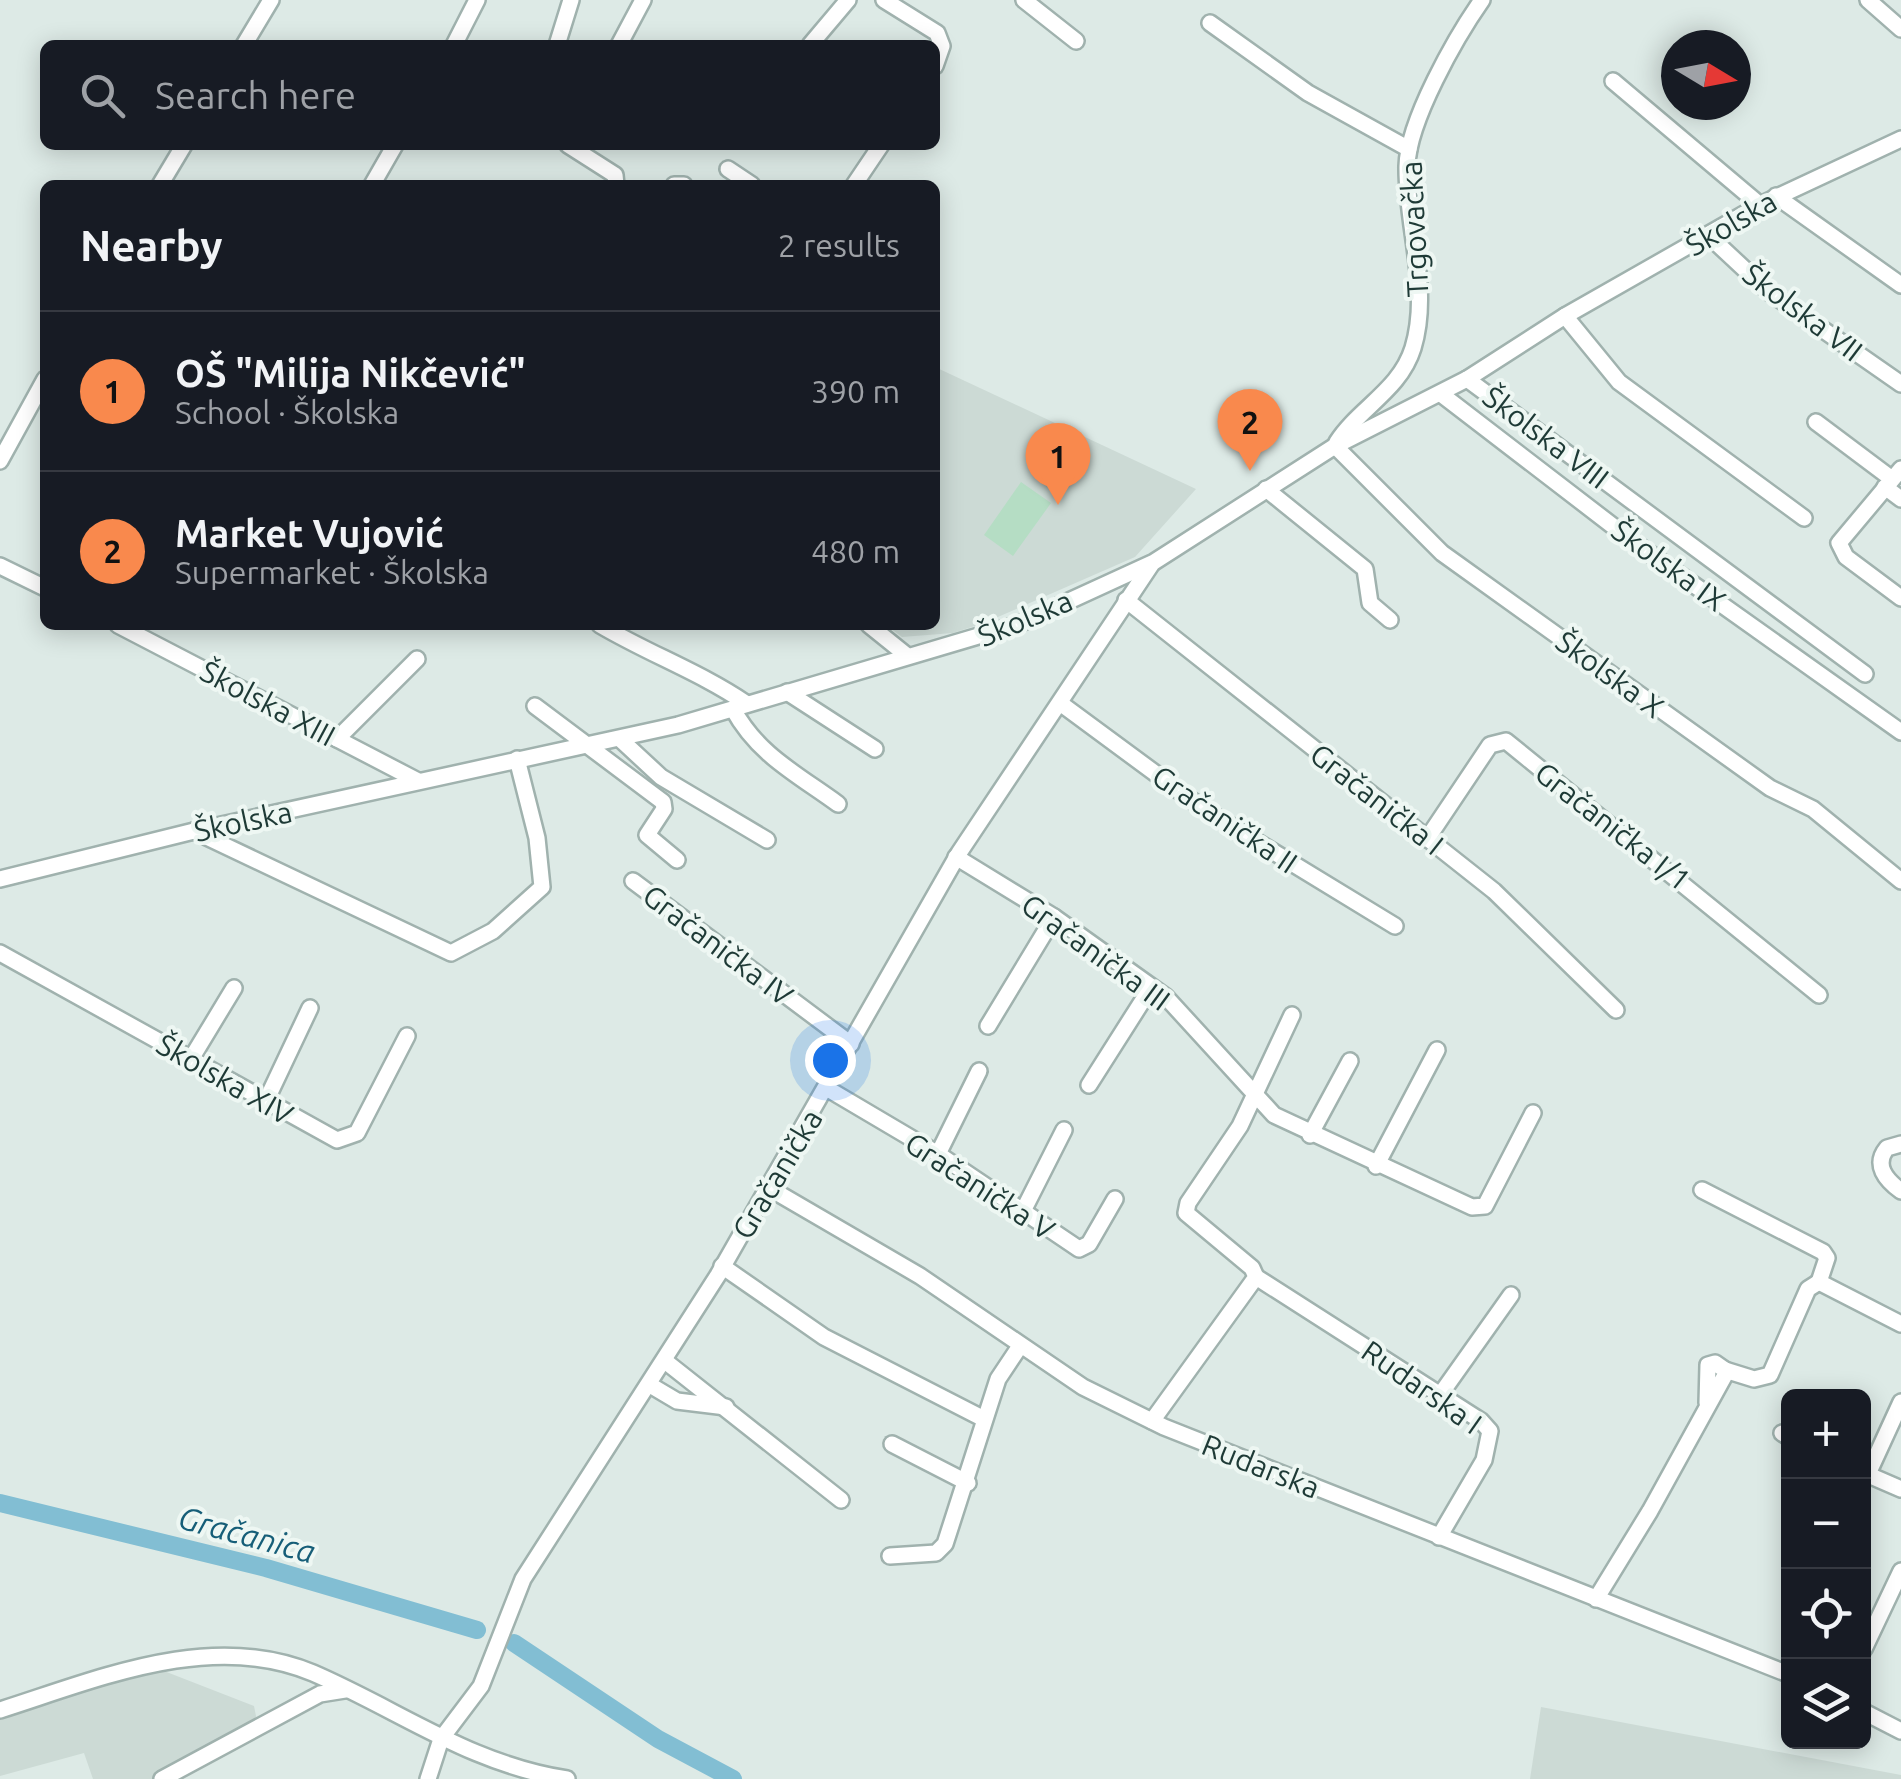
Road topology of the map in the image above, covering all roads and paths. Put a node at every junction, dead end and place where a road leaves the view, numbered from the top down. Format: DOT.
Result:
graph roads {
  1 [pos="271,0"];
  2 [pos="477,0"];
  3 [pos="571,0"];
  4 [pos="643,0"];
  5 [pos="848,0"];
  6 [pos="884,0"];
  7 [pos="1024,0"];
  8 [pos="1482,0"];
  9 [pos="1868,0"];
  10 [pos="1210,23"];
  11 [pos="1901,29"];
  12 [pos="247,40"];
  13 [pos="457,40"];
  14 [pos="559,40"];
  15 [pos="622,40"];
  16 [pos="814,40"];
  17 [pos="939,40"];
  18 [pos="1076,40"];
  19 [pos="1612,80"];
  20 [pos="1901,139"];
  21 [pos="1408,149"];
  22 [pos="181,150"];
  23 [pos="392,150"];
  24 [pos="576,150"];
  25 [pos="878,150"];
  26 [pos="728,169"];
  27 [pos="163,180"];
  28 [pos="375,180"];
  29 [pos="615,180"];
  30 [pos="744,180"];
  31 [pos="857,180"];
  32 [pos="1776,196"];
  33 [pos="1760,205"];
  34 [pos="1709,236"];
  35 [pos="1901,285"];
  36 [pos="1565,316"];
  37 [pos="1468,379"];
  38 [pos="1901,384"];
  39 [pos="40,388"];
  40 [pos="1441,394"];
  41 [pos="1816,422"];
  42 [pos="1335,446"];
  43 [pos="0,461"];
  44 [pos="1892,479"];
  45 [pos="1266,489"];
  46 [pos="1901,499"];
  47 [pos="1804,518"];
  48 [pos="1154,562"];
  49 [pos="0,566"];
  50 [pos="40,586"];
  51 [pos="1901,598"];
  52 [pos="1126,600"];
  53 [pos="1390,620"];
  54 [pos="128,630"];
  55 [pos="609,630"];
  56 [pos="875,630"];
  57 [pos="905,654"];
  58 [pos="418,660"];
  59 [pos="1865,674"];
  60 [pos="787,692"];
  61 [pos="1060,703"];
  62 [pos="535,706"];
  63 [pos="740,706"];
  64 [pos="1901,732"];
  65 [pos="337,739"];
  66 [pos="620,739"];
  67 [pos="590,744"];
  68 [pos="875,749"];
  69 [pos="517,759"];
  70 [pos="418,781"];
  71 [pos="838,804"];
  72 [pos="194,831"];
  73 [pos="1427,839"];
  74 [pos="767,840"];
  75 [pos="956,857"];
  76 [pos="678,860"];
  77 [pos="2,877"];
  78 [pos="1901,881"];
  79 [pos="632,882"];
  80 [pos="1054,918"];
  81 [pos="1395,926"];
  82 [pos="0,953"];
  83 [pos="234,988"];
  84 [pos="1150,989"];
  85 [pos="1819,995"];
  86 [pos="310,1008"];
  87 [pos="1616,1010"];
  88 [pos="1292,1015"];
  89 [pos="988,1026"];
  90 [pos="407,1036"];
  91 [pos="851,1044"];
  92 [pos="1437,1050"];
  93 [pos="191,1059"];
  94 [pos="1350,1061"];
  95 [pos="980,1070"];
  96 [pos="1089,1085"];
  97 [pos="828,1089"];
  98 [pos="1252,1095"];
  99 [pos="266,1101"];
  100 [pos="1533,1113"];
  101 [pos="1064,1130"];
  102 [pos="1310,1135"];
  103 [pos="1901,1144"];
  104 [pos="938,1154"];
  105 [pos="1376,1166"];
  106 [pos="770,1188"];
  107 [pos="1702,1190"];
  108 [pos="1901,1191"];
  109 [pos="1115,1199"];
  110 [pos="1022,1213"];
  111 [pos="722,1266"];
  112 [pos="1256,1277"];
  113 [pos="1819,1282"];
  114 [pos="1511,1296"];
  115 [pos="1901,1324"];
  116 [pos="1020,1346"];
  117 [pos="664,1362"];
  118 [pos="650,1385"];
  119 [pos="1440,1395"];
  120 [pos="1901,1402"];
  121 [pos="726,1407"];
  122 [pos="984,1420"];
  123 [pos="1152,1421"];
  124 [pos="892,1444"];
  125 [pos="1871,1463"];
  126 [pos="1871,1475"];
  127 [pos="968,1483"];
  128 [pos="1901,1488"];
  129 [pos="841,1500"];
  130 [pos="1439,1537"];
  131 [pos="890,1556"];
  132 [pos="1901,1571"];
  133 [pos="1596,1599"];
  134 [pos="1871,1634"];
  135 [pos="1781,1671"];
  136 [pos="345,1690"];
  137 [pos="0,1710"];
  138 [pos="1871,1716"];
  139 [pos="1901,1731"];
  140 [pos="442,1739"];
  141 [pos="162,1779"];
  142 [pos="428,1779"];
  143 [pos="566,1779"];
  1 -- 12 [label="street"];
  2 -- 13 [label="street"];
  3 -- 14 [label="street"];
  4 -- 15 [label="street"];
  5 -- 16 [label="street"];
  6 -- 17 [label="street"];
  7 -- 18 [label="street"];
  8 -- 21 [label="street, Trgovačka"];
  9 -- 11 [label="street"];
  10 -- 21 [label="street"];
  19 -- 33 [label="street"];
  20 -- 32 [label="street, Školska"];
  21 -- 42 [label="street, Trgovačka"];
  22 -- 27 [label="street"];
  23 -- 28 [label="street"];
  24 -- 29 [label="street"];
  25 -- 31 [label="street"];
  26 -- 30 [label="street"];
  32 -- 33 [label="street, Školska"];
  32 -- 35 [label="street"];
  33 -- 34 [label="street, Školska"];
  34 -- 36 [label="street, Školska"];
  34 -- 38 [label="street, Školska VII"];
  36 -- 37 [label="street, Školska"];
  36 -- 47 [label="street"];
  37 -- 40 [label="street, Školska"];
  37 -- 59 [label="street, Školska VIII"];
  39 -- 43 [label="street"];
  40 -- 42 [label="street, Školska"];
  40 -- 64 [label="street, Školska IX"];
  41 -- 44 [label="street"];
  42 -- 45 [label="street, Školska"];
  42 -- 78 [label="street, Školska X"];
  44 -- 46 [label="street"];
  44 -- 51 [label="street"];
  45 -- 48 [label="street, Školska"];
  45 -- 53 [label="street"];
  48 -- 52 [label="street, Gračanička"];
  48 -- 57 [label="street, Školska"];
  49 -- 50 [label="street"];
  52 -- 61 [label="street, Gračanička"];
  52 -- 73 [label="street, Gračanička I"];
  54 -- 65 [label="street, Školska XIII"];
  55 -- 63 [label="street"];
  56 -- 57 [label="street"];
  57 -- 60 [label="street, Školska"];
  58 -- 65 [label="street"];
  60 -- 63 [label="street, Školska"];
  60 -- 68 [label="street"];
  61 -- 75 [label="street, Gračanička"];
  61 -- 81 [label="street, Gračanička II"];
  62 -- 67 [label="street"];
  63 -- 66 [label="street, Školska"];
  63 -- 71 [label="street"];
  65 -- 70 [label="street, Školska XIII"];
  66 -- 67 [label="street, Školska"];
  66 -- 74 [label="street"];
  67 -- 69 [label="street, Školska"];
  67 -- 76 [label="street"];
  69 -- 70 [label="street, Školska"];
  69 -- 72 [label="street"];
  70 -- 72 [label="street, Školska"];
  72 -- 77 [label="street, Školska"];
  73 -- 85 [label="street, Gračanička I/1"];
  73 -- 87 [label="street, Gračanička I"];
  75 -- 80 [label="street, Gračanička III"];
  75 -- 91 [label="street, Gračanička"];
  79 -- 91 [label="street, Gračanička IV"];
  80 -- 84 [label="street, Gračanička III"];
  80 -- 89 [label="street"];
  82 -- 93 [label="street, Školska XIV"];
  83 -- 93 [label="street"];
  84 -- 96 [label="street"];
  84 -- 98 [label="street, Gračanička III"];
  86 -- 99 [label="street"];
  88 -- 98 [label="street"];
  90 -- 99 [label="street, Školska XIV"];
  91 -- 97 [label="street, Gračanička"];
  92 -- 105 [label="street"];
  93 -- 99 [label="street, Školska XIV"];
  94 -- 102 [label="street"];
  95 -- 104 [label="street"];
  97 -- 104 [label="street, Gračanička V"];
  97 -- 106 [label="street, Gračanička"];
  98 -- 102 [label="street, Gračanička III"];
  98 -- 112 [label="street, Rudarska I"];
  100 -- 105 [label="street, Gračanička III"];
  101 -- 110 [label="street"];
  102 -- 105 [label="street, Gračanička III"];
  103 -- 108 [label="street"];
  104 -- 110 [label="street, Gračanička V"];
  106 -- 111 [label="street, Gračanička"];
  106 -- 116 [label="street, Rudarska"];
  107 -- 113 [label="street"];
  109 -- 110 [label="street, Gračanička V"];
  111 -- 117 [label="street, Gračanička"];
  111 -- 122 [label="street"];
  112 -- 119 [label="street, Rudarska I"];
  112 -- 123 [label="street"];
  113 -- 115 [label="street"];
  113 -- 133 [label="street"];
  114 -- 119 [label="street"];
  116 -- 122 [label="street"];
  116 -- 123 [label="street, Rudarska"];
  117 -- 118 [label="street, Gračanička"];
  117 -- 121 [label="street"];
  118 -- 121 [label="street"];
  118 -- 140 [label="street, Gračanička"];
  119 -- 130 [label="street, Rudarska I"];
  120 -- 125 [label="street"];
  121 -- 129 [label="street"];
  122 -- 127 [label="street"];
  123 -- 130 [label="street, Rudarska"];
  124 -- 127 [label="street"];
  126 -- 128 [label="street"];
  127 -- 131 [label="street"];
  130 -- 133 [label="street, Rudarska"];
  132 -- 134 [label="street"];
  133 -- 135 [label="street, Rudarska"];
  136 -- 137 [label="street"];
  136 -- 140 [label="street"];
  136 -- 141 [label="street"];
  138 -- 139 [label="street"];
  140 -- 142 [label="street, Gračanička"];
  140 -- 143 [label="street"];
}
